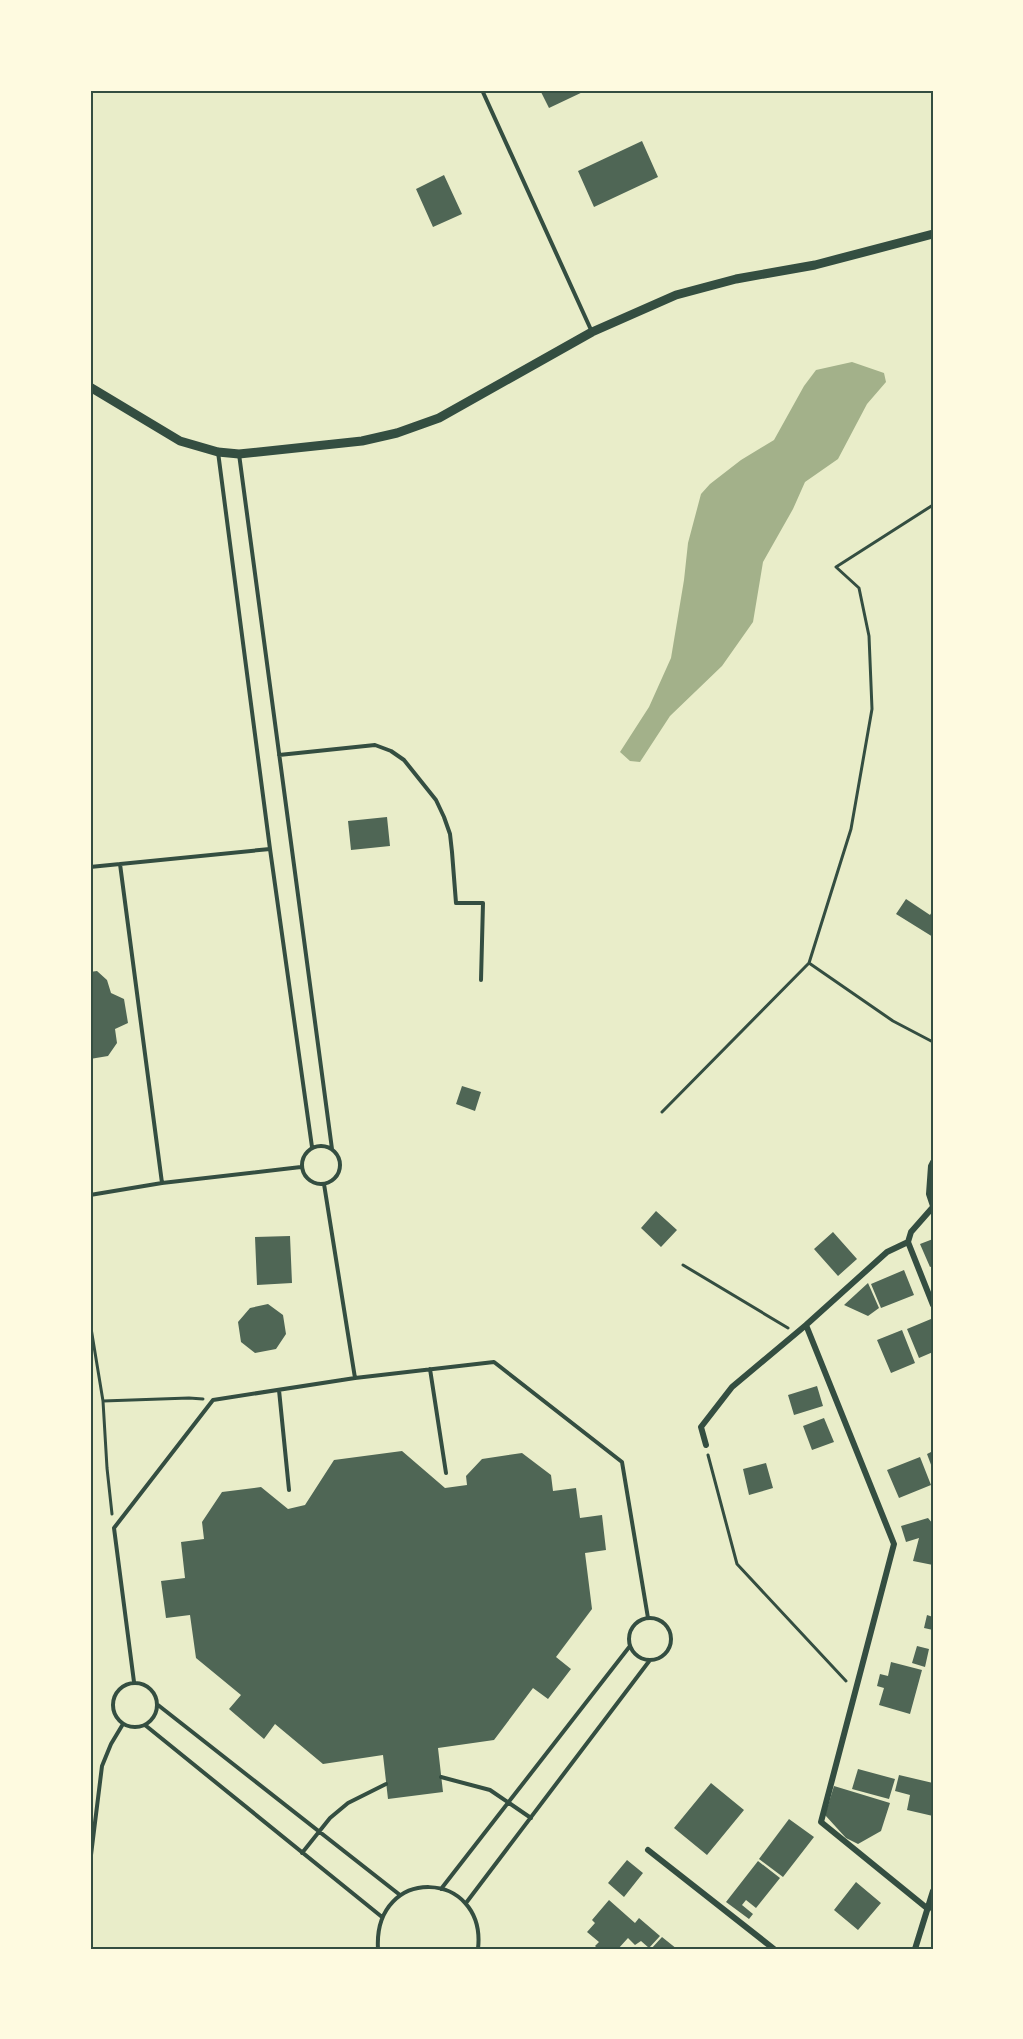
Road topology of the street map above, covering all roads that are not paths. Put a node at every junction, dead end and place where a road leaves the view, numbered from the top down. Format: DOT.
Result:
graph roads {
  1 [pos="482,90"];
  2 [pos="933,234"];
  3 [pos="592,332"];
  4 [pos="90,387"];
  5 [pos="218,452"];
  6 [pos="239,454"];
  7 [pos="279,755"];
  8 [pos="270,849"];
  9 [pos="120,864"];
  10 [pos="90,867"];
  11 [pos="481,980"];
  12 [pos="312,1147"];
  13 [pos="332,1149"];
  14 [pos="933,1162"];
  15 [pos="301,1167"];
  16 [pos="162,1184"];
  17 [pos="324,1184"];
  18 [pos="90,1195"];
  19 [pos="933,1207"];
  20 [pos="909,1242"];
  21 [pos="933,1305"];
  22 [pos="806,1325"];
  23 [pos="430,1369"];
  24 [pos="355,1378"];
  25 [pos="279,1390"];
  26 [pos="705,1445"];
  27 [pos="446,1473"];
  28 [pos="289,1490"];
  29 [pos="648,1618"];
  30 [pos="630,1646"];
  31 [pos="650,1660"];
  32 [pos="134,1682"];
  33 [pos="158,1705"];
  34 [pos="123,1724"];
  35 [pos="145,1725"];
  36 [pos="441,1777"];
  37 [pos="386,1784"];
  38 [pos="508,1802"];
  39 [pos="531,1818"];
  40 [pos="318,1831"];
  41 [pos="648,1850"];
  42 [pos="302,1853"];
  43 [pos="90,1863"];
  44 [pos="441,1889"];
  45 [pos="933,1892"];
  46 [pos="400,1895"];
  47 [pos="466,1903"];
  48 [pos="928,1909"];
  49 [pos="382,1917"];
  50 [pos="378,1949"];
  51 [pos="478,1949"];
  52 [pos="774,1949"];
  53 [pos="915,1949"];
  1 -- 3 [label="lane"];
  2 -- 3 [label="street"];
  3 -- 6 [label="street"];
  4 -- 5 [label="street"];
  5 -- 6 [label="street"];
  5 -- 8 [label="lane"];
  6 -- 7 [label="lane"];
  7 -- 11 [label="lane"];
  7 -- 13 [label="lane"];
  8 -- 9 [label="lane"];
  8 -- 12 [label="lane"];
  9 -- 10 [label="lane"];
  9 -- 16 [label="lane"];
  12 -- 13 [label="lane"];
  12 -- 15 [label="lane"];
  13 -- 17 [label="lane"];
  14 -- 19 [label="street"];
  15 -- 16 [label="lane"];
  15 -- 17 [label="lane"];
  16 -- 18 [label="lane"];
  17 -- 24 [label="lane"];
  19 -- 20 [label="street"];
  20 -- 21 [label="street"];
  20 -- 22 [label="street"];
  22 -- 26 [label="street"];
  22 -- 48 [label="street"];
  23 -- 24 [label="lane"];
  23 -- 27 [label="lane"];
  23 -- 29 [label="lane"];
  24 -- 25 [label="lane"];
  25 -- 28 [label="lane"];
  25 -- 32 [label="lane"];
  29 -- 30 [label="lane"];
  29 -- 31 [label="lane"];
  30 -- 31 [label="lane"];
  30 -- 38 [label="lane"];
  31 -- 39 [label="lane"];
  32 -- 33 [label="lane"];
  32 -- 34 [label="lane"];
  33 -- 35 [label="lane"];
  33 -- 40 [label="lane"];
  34 -- 35 [label="lane"];
  34 -- 43 [label="lane"];
  35 -- 42 [label="lane"];
  36 -- 38 [label="lane"];
  37 -- 40 [label="lane"];
  38 -- 39 [label="lane"];
  38 -- 44 [label="lane"];
  39 -- 47 [label="lane"];
  40 -- 42 [label="lane"];
  40 -- 46 [label="lane"];
  41 -- 52 [label="street"];
  42 -- 49 [label="lane"];
  44 -- 46 [label="lane"];
  44 -- 47 [label="lane"];
  45 -- 48 [label="street"];
  46 -- 49 [label="lane"];
  47 -- 51 [label="lane"];
  48 -- 53 [label="street"];
  49 -- 50 [label="lane"];
}
